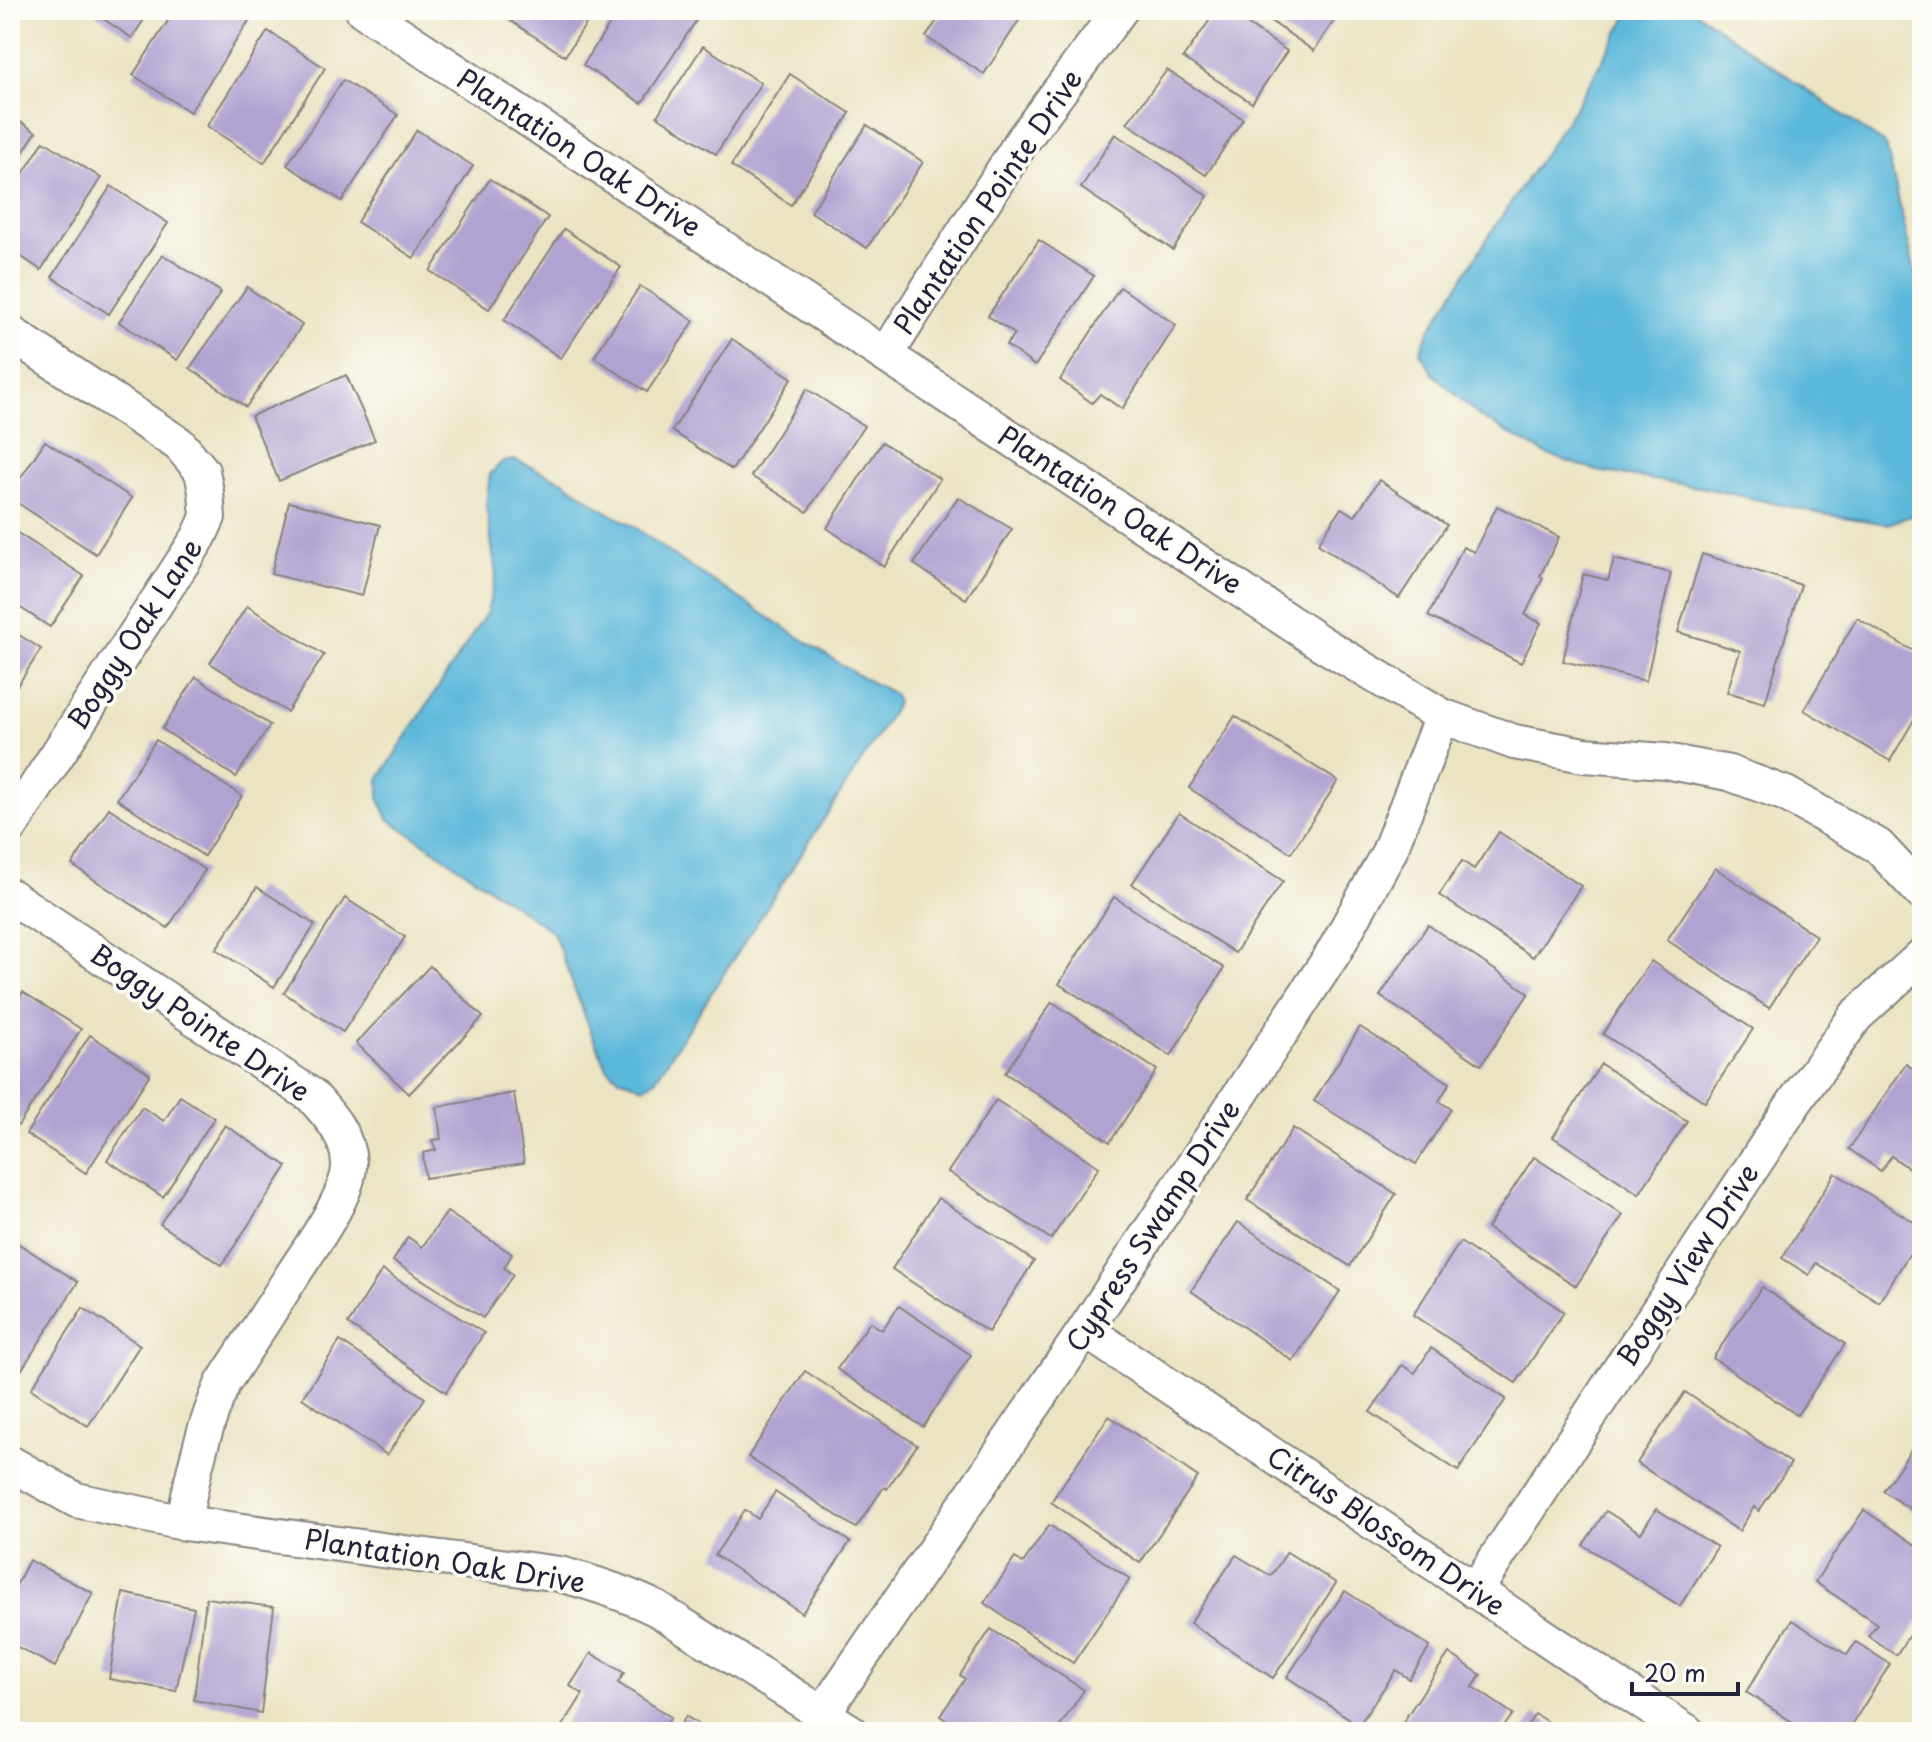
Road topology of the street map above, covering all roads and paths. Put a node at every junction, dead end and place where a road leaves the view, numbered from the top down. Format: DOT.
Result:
graph roads {
  1 [pos="363,10"];
  2 [pos="1120,10"];
  3 [pos="10,333"];
  4 [pos="886,355"];
  5 [pos="1442,716"];
  6 [pos="10,827"];
  7 [pos="1922,893"];
  8 [pos="10,896"];
  9 [pos="1922,956"];
  10 [pos="1085,1330"];
  11 [pos="10,1463"];
  12 [pos="184,1523"];
  13 [pos="1475,1591"];
  14 [pos="837,1723"];
  15 [pos="1687,1732"];
  1 -- 4 [label="street, Plantation Oak Drive"];
  2 -- 4 [label="street, Plantation Pointe Drive"];
  3 -- 6 [label="street, Boggy Oak Lane"];
  4 -- 5 [label="street, Plantation Oak Drive"];
  5 -- 7 [label="street, Plantation Oak Drive"];
  5 -- 10 [label="street, Cypress Swamp Drive"];
  8 -- 12 [label="street, Boggy Pointe Drive"];
  9 -- 13 [label="street, Boggy View Drive"];
  10 -- 13 [label="street, Citrus Blossom Drive"];
  10 -- 14 [label="street, Cypress Swamp Drive"];
  11 -- 12 [label="street, Plantation Oak Drive"];
  12 -- 14 [label="street, Plantation Oak Drive"];
  13 -- 15 [label="street, Citrus Blossom Drive"];
}
